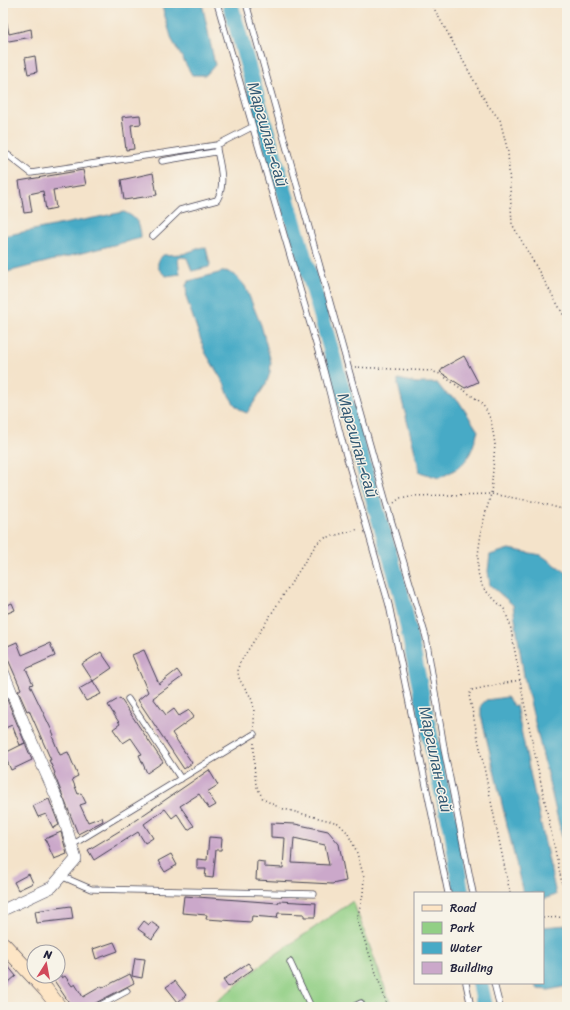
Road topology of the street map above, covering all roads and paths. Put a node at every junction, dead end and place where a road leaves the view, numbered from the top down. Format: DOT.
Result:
graph roads {
  1 [pos="217,3"];
  2 [pos="246,3"];
  3 [pos="431,3"];
  4 [pos="252,127"];
  5 [pos="217,147"];
  6 [pos="3,156"];
  7 [pos="162,161"];
  8 [pos="153,236"];
  9 [pos="567,321"];
  10 [pos="347,366"];
  11 [pos="491,494"];
  12 [pos="567,496"];
  13 [pos="562,510"];
  14 [pos="389,513"];
  15 [pos="567,515"];
  16 [pos="366,527"];
  17 [pos="3,671"];
  18 [pos="520,680"];
  19 [pos="128,699"];
  20 [pos="254,734"];
  21 [pos="182,780"];
  22 [pos="72,846"];
  23 [pos="61,876"];
  24 [pos="448,892"];
  25 [pos="473,892"];
  26 [pos="510,892"];
  27 [pos="314,894"];
  28 [pos="567,907"];
  29 [pos="3,910"];
  30 [pos="567,917"];
  31 [pos="544,918"];
  32 [pos="3,944"];
  33 [pos="290,962"];
  34 [pos="466,984"];
  35 [pos="494,984"];
  36 [pos="127,991"];
  37 [pos="361,1002"];
  38 [pos="59,1007"];
  39 [pos="96,1007"];
  40 [pos="311,1007"];
  41 [pos="353,1007"];
  42 [pos="388,1007"];
  43 [pos="471,1007"];
  44 [pos="500,1007"];
  1 -- 4 [label="lane"];
  2 -- 10 [label="lane"];
  3 -- 9 [label="path"];
  4 -- 5 [label="lane"];
  4 -- 16 [label="lane"];
  5 -- 6 [label="lane"];
  5 -- 7 [label="lane"];
  5 -- 8 [label="lane"];
  10 -- 11 [label="path"];
  10 -- 14 [label="lane"];
  11 -- 13 [label="path"];
  11 -- 14 [label="path"];
  11 -- 18 [label="path"];
  12 -- 13 [label="path"];
  13 -- 15 [label="path"];
  14 -- 25 [label="lane"];
  16 -- 20 [label="path"];
  16 -- 24 [label="lane"];
  17 -- 22 [label="street"];
  18 -- 26 [label="path"];
  18 -- 28 [label="path"];
  19 -- 21 [label="lane"];
  20 -- 21 [label="lane"];
  20 -- 42 [label="path"];
  21 -- 22 [label="lane"];
  22 -- 23 [label="street"];
  23 -- 27 [label="lane"];
  23 -- 29 [label="street"];
  30 -- 31 [label="path"];
  32 -- 38 [label="main road"];
  33 -- 40 [label="lane"];
  34 -- 43 [label="lane"];
  35 -- 44 [label="lane"];
  36 -- 39 [label="lane"];
  37 -- 41 [label="lane"];
}
